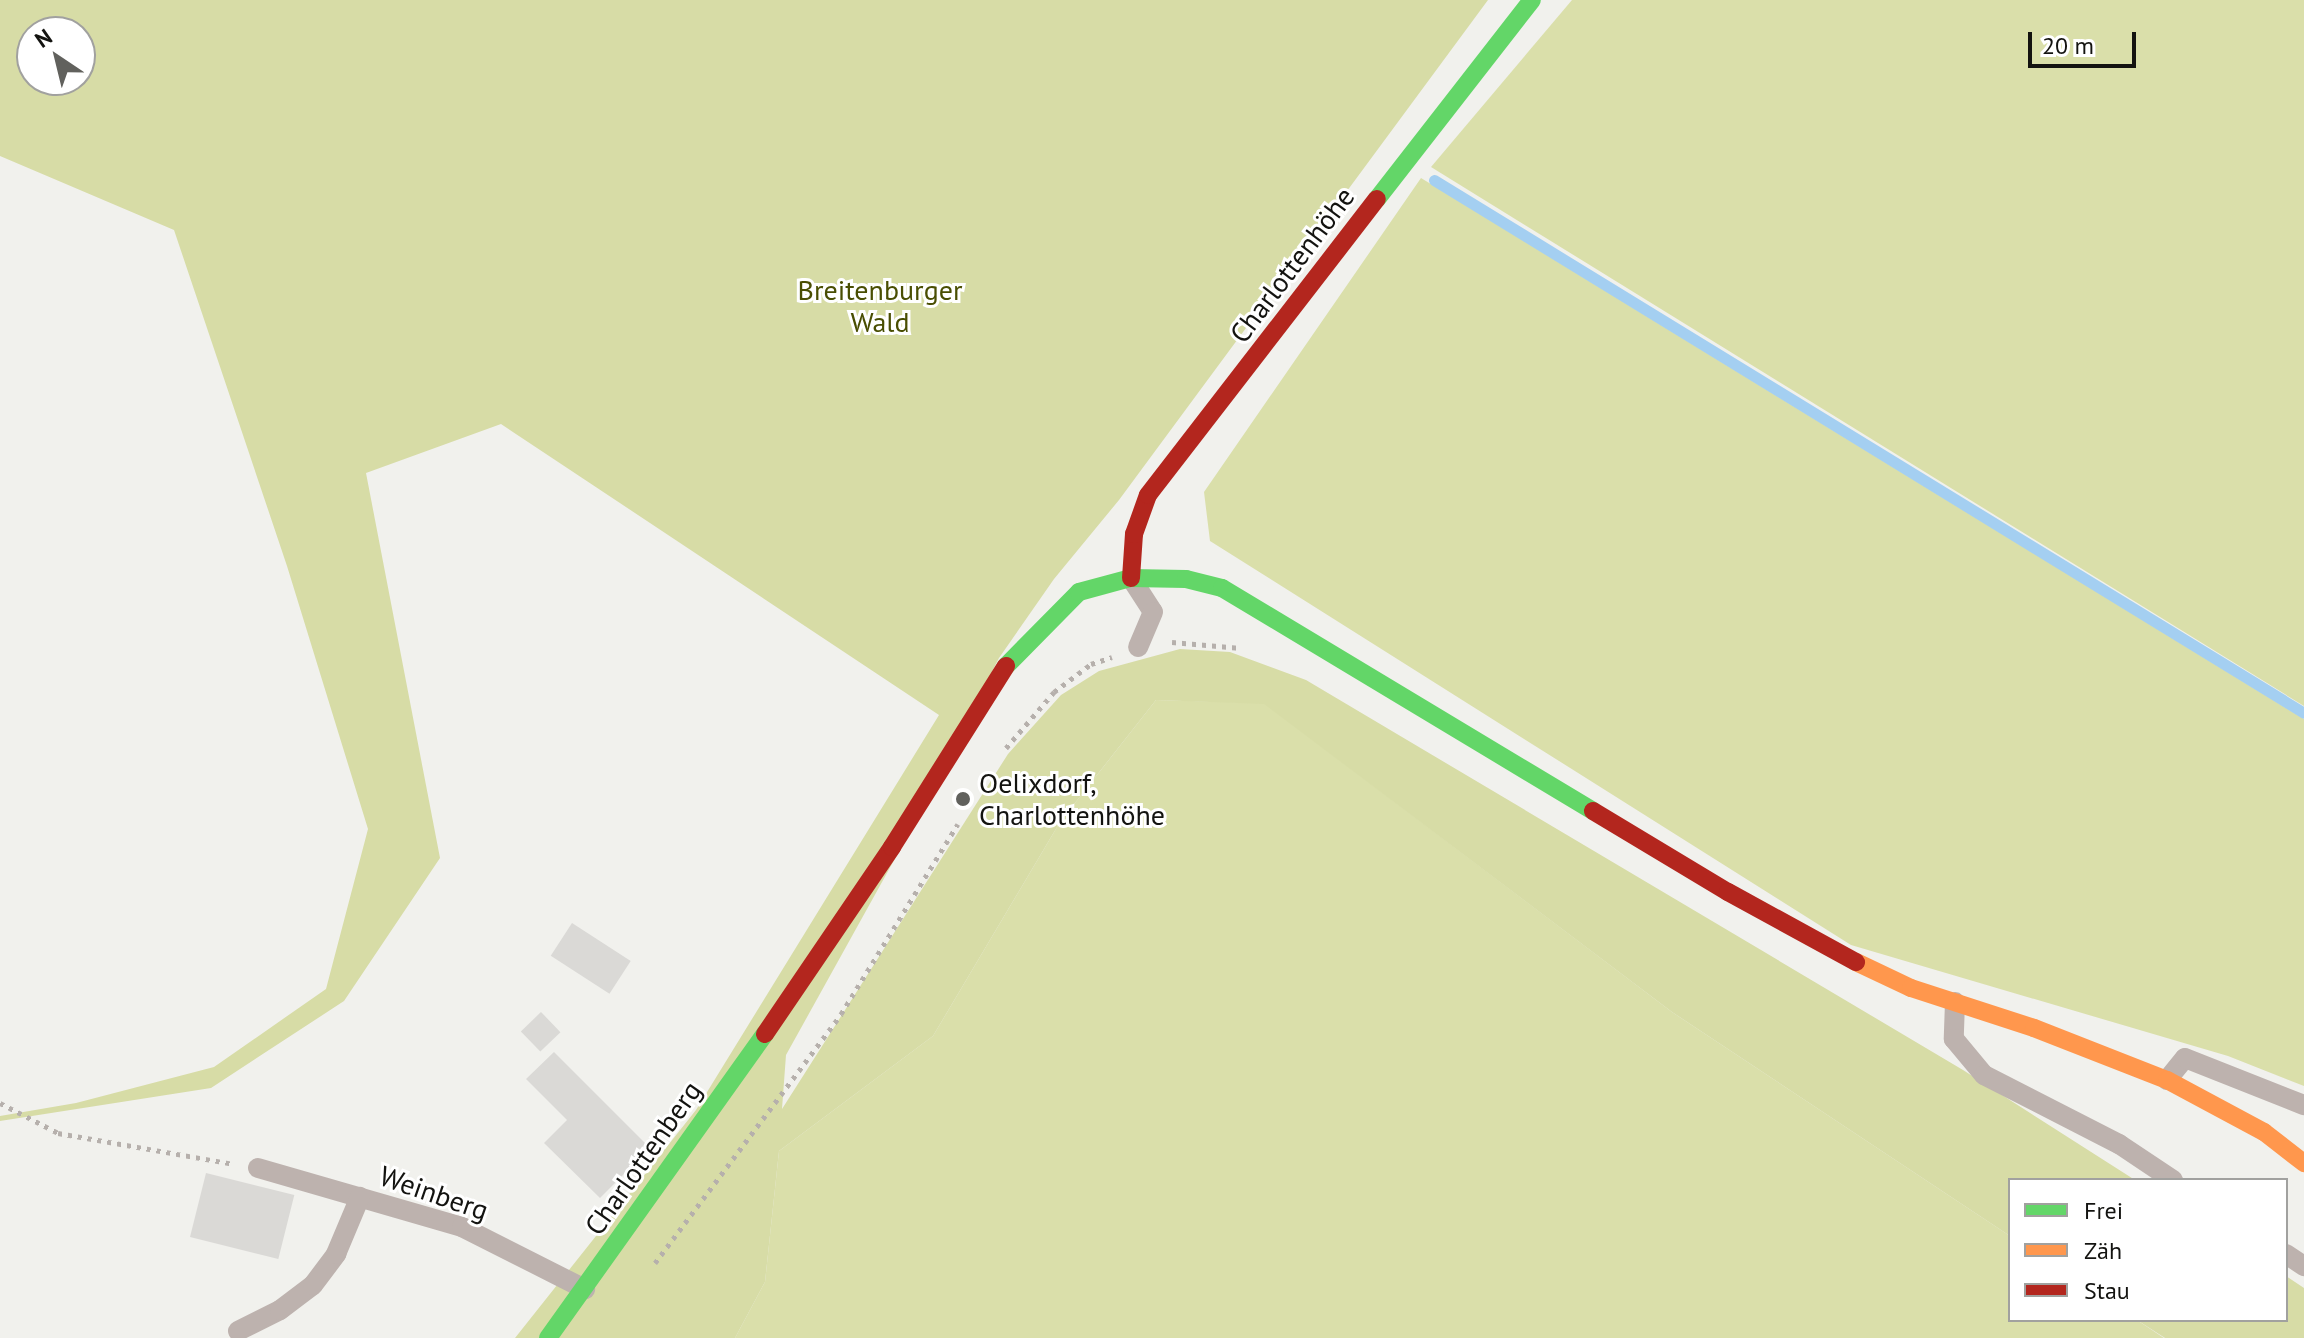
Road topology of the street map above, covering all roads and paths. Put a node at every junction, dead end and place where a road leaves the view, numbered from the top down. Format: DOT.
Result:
graph roads {
  1 [pos="1532,0"];
  2 [pos="1131,578"];
  3 [pos="1138,647"];
  4 [pos="1004,750"];
  5 [pos="963,816"];
  6 [pos="1955,1002"];
  7 [pos="2167,1080"];
  8 [pos="0,1103"];
  9 [pos="2304,1105"];
  10 [pos="2304,1163"];
  11 [pos="258,1168"];
  12 [pos="2170,1178"];
  13 [pos="360,1197"];
  14 [pos="651,1268"];
  15 [pos="585,1289"];
  16 [pos="238,1331"];
  17 [pos="548,1338"];
  1 -- 2 [label="main road, Charlottenhöhe"];
  2 -- 3 [label="lane"];
  2 -- 6 [label="main road, Charlottenberg"];
  2 -- 15 [label="main road, Charlottenberg"];
  3 -- 4 [label="path"];
  5 -- 14 [label="path"];
  6 -- 7 [label="main road, Charlottenberg"];
  6 -- 12 [label="lane"];
  7 -- 9 [label="lane"];
  7 -- 10 [label="main road, Charlottenberg"];
  8 -- 11 [label="path"];
  11 -- 13 [label="lane, Weinberg"];
  13 -- 15 [label="lane, Weinberg"];
  13 -- 16 [label="lane"];
  15 -- 17 [label="main road, Charlottenberg"];
}
